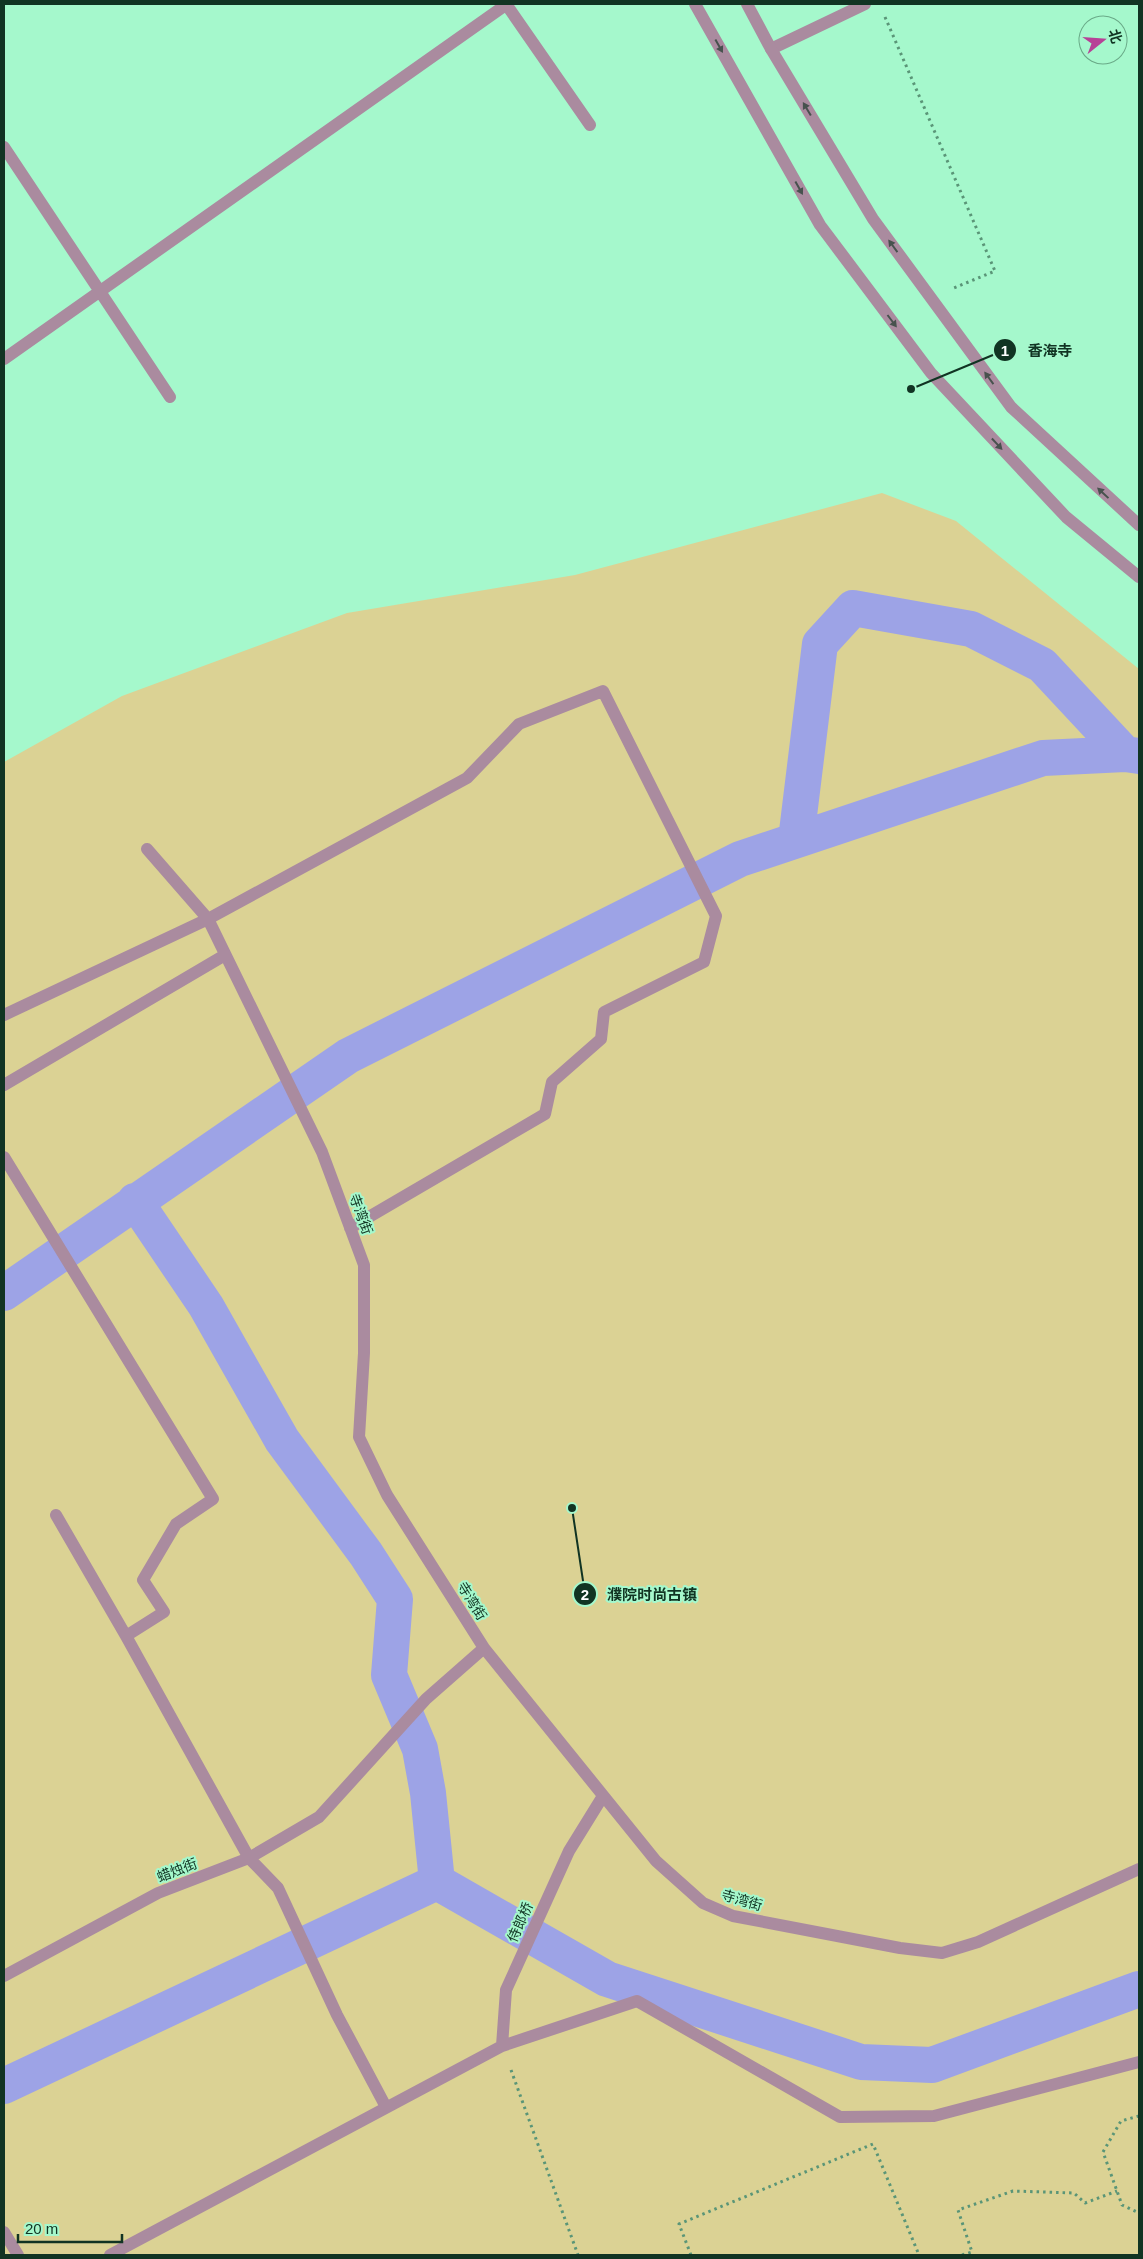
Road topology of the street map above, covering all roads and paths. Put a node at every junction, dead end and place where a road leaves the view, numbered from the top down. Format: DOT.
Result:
graph roads {
  1 [pos="506,4"];
  2 [pos="695,4"];
  3 [pos="747,4"];
  4 [pos="865,4"];
  5 [pos="883,13"];
  6 [pos="771,49"];
  7 [pos="590,125"];
  8 [pos="4,147"];
  9 [pos="100,291"];
  10 [pos="931,298"];
  11 [pos="4,360"];
  12 [pos="170,397"];
  13 [pos="1139,525"];
  14 [pos="1139,577"];
  15 [pos="148,849"];
  16 [pos="208,919"];
  17 [pos="225,955"];
  18 [pos="4,1015"];
  19 [pos="4,1085"];
  20 [pos="4,1157"];
  21 [pos="350,1228"];
  22 [pos="56,1515"];
  23 [pos="126,1636"];
  24 [pos="484,1648"];
  25 [pos="603,1796"];
  26 [pos="248,1858"];
  27 [pos="1139,1869"];
  28 [pos="4,1976"];
  29 [pos="502,2046"];
  30 [pos="1139,2062"];
  31 [pos="386,2107"];
  32 [pos="1139,2116"];
  33 [pos="1117,2191"];
  34 [pos="1139,2213"];
  35 [pos="4,2232"];
  36 [pos="18,2255"];
  37 [pos="110,2255"];
  38 [pos="578,2255"];
  39 [pos="691,2255"];
  40 [pos="919,2255"];
  41 [pos="962,2255"];
  1 -- 7 [label="street"];
  1 -- 9 [label="street"];
  2 -- 14 [label="street, one-way"];
  3 -- 6 [label="street"];
  4 -- 6 [label="street"];
  5 -- 10 [label="path"];
  10 -- 6 [label="street, one-way"];
  8 -- 9 [label="street"];
  9 -- 11 [label="street"];
  9 -- 12 [label="street"];
  13 -- 10 [label="street, one-way"];
  15 -- 16 [label="street, 寺湾街"];
  16 -- 17 [label="street, 寺湾街"];
  16 -- 18 [label="street"];
  16 -- 21 [label="street"];
  17 -- 19 [label="street"];
  17 -- 21 [label="street, 寺湾街"];
  20 -- 23 [label="street"];
  21 -- 24 [label="street, 寺湾街"];
  22 -- 23 [label="street"];
  23 -- 26 [label="street"];
  24 -- 25 [label="street, 寺湾街"];
  24 -- 26 [label="street, 蜡烛街"];
  25 -- 27 [label="street, 寺湾街"];
  25 -- 29 [label="street, 侍郎桥"];
  26 -- 28 [label="street, 蜡烛街"];
  26 -- 31 [label="street"];
  29 -- 30 [label="street"];
  29 -- 31 [label="street"];
  29 -- 38 [label="path"];
  31 -- 37 [label="street"];
  32 -- 33 [label="path"];
  33 -- 34 [label="path"];
  33 -- 41 [label="path"];
  35 -- 36 [label="street"];
  39 -- 40 [label="path"];
}
